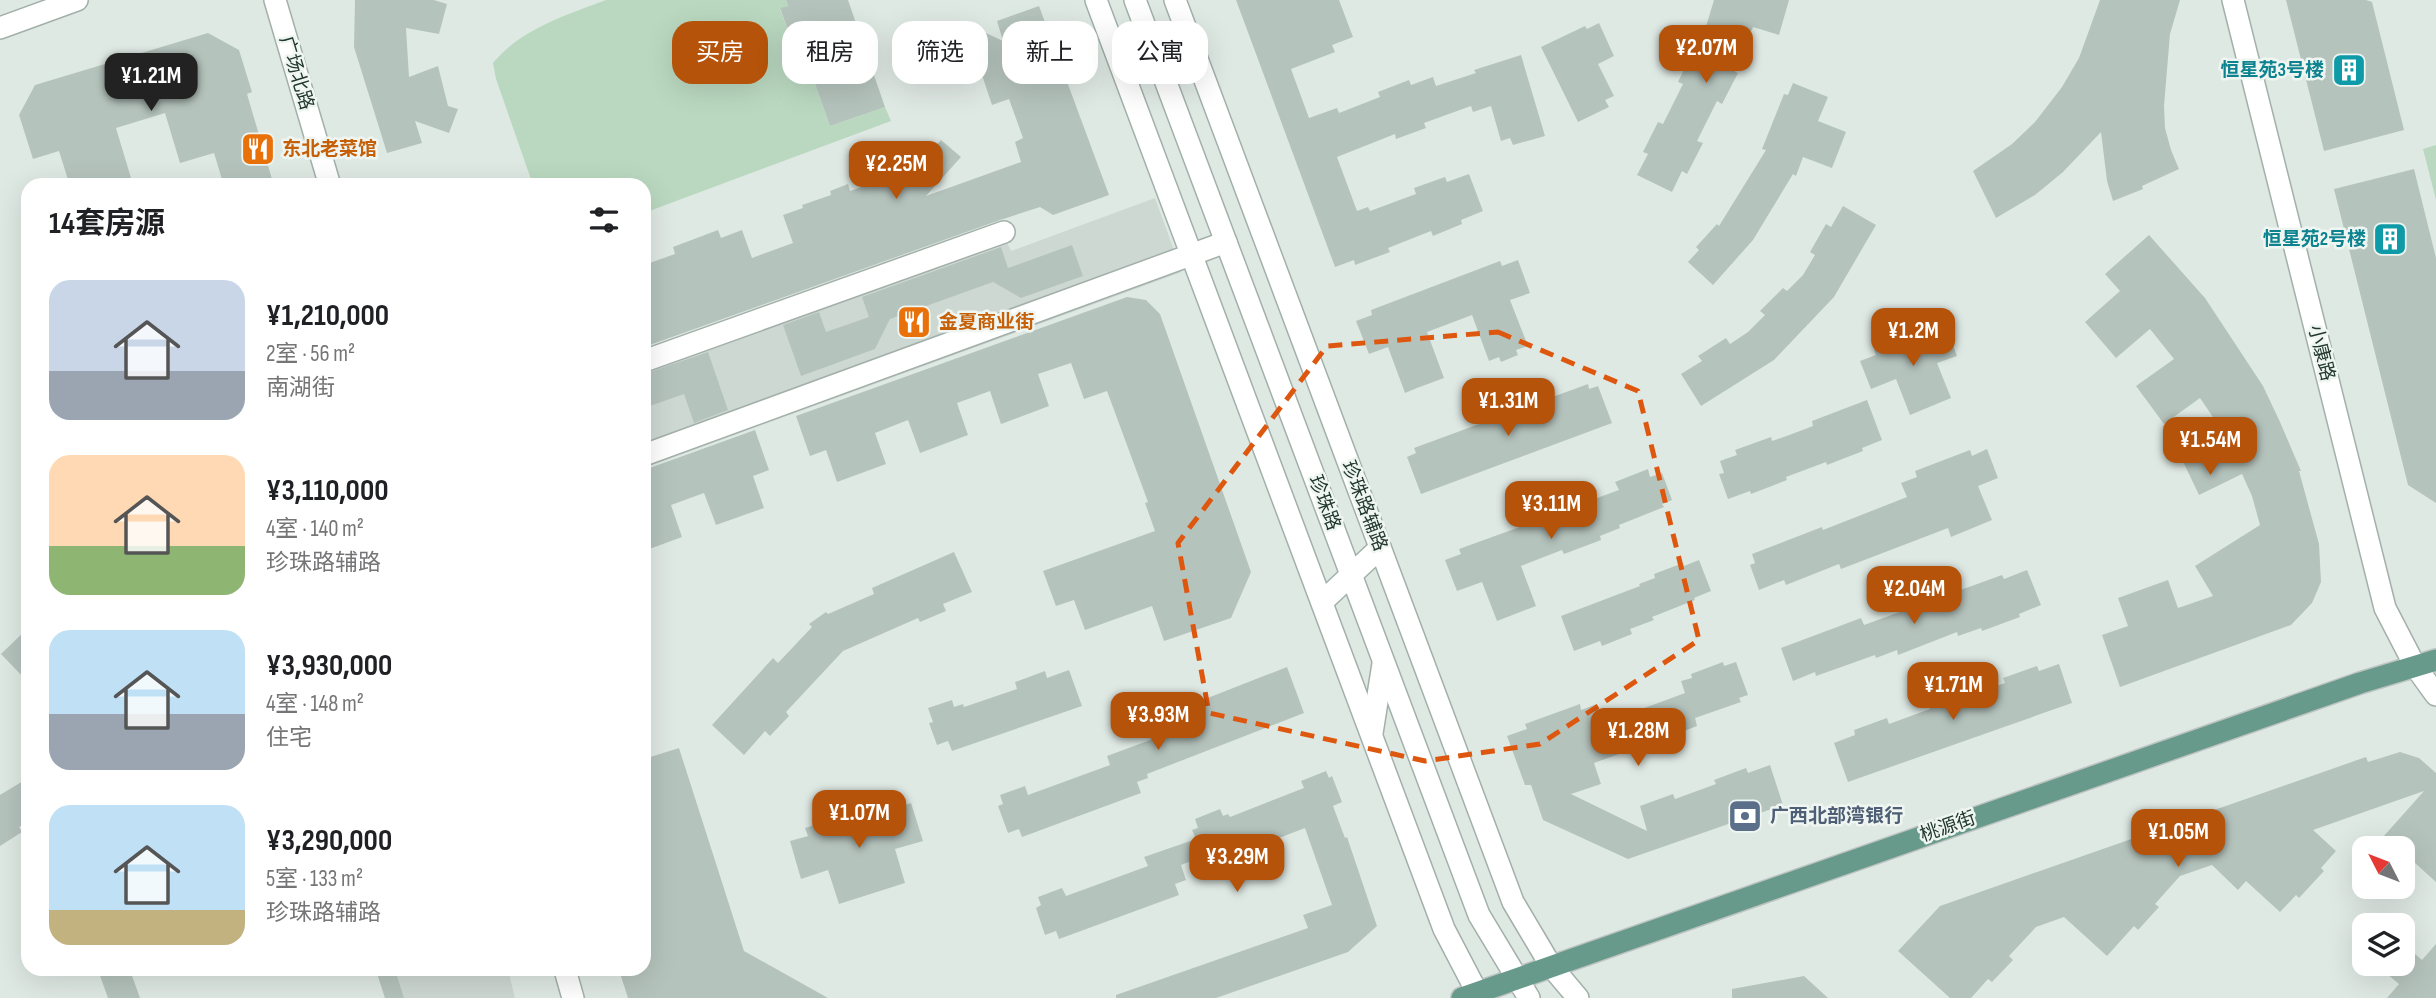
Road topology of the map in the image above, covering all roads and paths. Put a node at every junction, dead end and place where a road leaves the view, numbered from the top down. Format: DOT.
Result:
graph roads {
  1 [pos="78,0"];
  2 [pos="275,0"];
  3 [pos="1096,0"];
  4 [pos="1135,0"];
  5 [pos="1175,0"];
  6 [pos="2233,0"];
  7 [pos="0,28"];
  8 [pos="328,178"];
  9 [pos="1004,232"];
  10 [pos="1226,242"];
  11 [pos="1192,256"];
  12 [pos="651,358"];
  13 [pos="651,452"];
  14 [pos="1380,548"];
  15 [pos="1351,575"];
  16 [pos="1322,602"];
  17 [pos="2436,660"];
  18 [pos="1384,662"];
  19 [pos="2415,666"];
  20 [pos="2436,695"];
  21 [pos="1372,735"];
  22 [pos="1551,966"];
  23 [pos="567,976"];
  24 [pos="1516,979"];
  25 [pos="1473,996"];
  26 [pos="573,998"];
  27 [pos="1529,998"];
  28 [pos="1578,998"];
  1 -- 7 [label="street"];
  2 -- 8 [label="street, 广场北路"];
  3 -- 11 [label="street"];
  4 -- 10 [label="street, 珍珠路"];
  5 -- 14 [label="street, 珍珠路辅路"];
  6 -- 19 [label="street, 小康路"];
  9 -- 12 [label="street"];
  10 -- 11 [label="street"];
  10 -- 15 [label="street, 珍珠路"];
  11 -- 13 [label="street"];
  11 -- 16 [label="street"];
  14 -- 15 [label="street"];
  14 -- 22 [label="street, 珍珠路辅路"];
  15 -- 16 [label="street"];
  15 -- 18 [label="street, 珍珠路"];
  16 -- 21 [label="street"];
  17 -- 19 [label="main road, 桃源街"];
  18 -- 21 [label="street"];
  18 -- 24 [label="street, 珍珠路"];
  19 -- 20 [label="street, 小康路"];
  19 -- 22 [label="main road, 桃源街"];
  21 -- 25 [label="street"];
  22 -- 24 [label="main road, 桃源街"];
  22 -- 28 [label="street, 珍珠路辅路"];
  23 -- 26 [label="street"];
  24 -- 25 [label="main road, 桃源街"];
  24 -- 27 [label="street, 珍珠路"];
}
